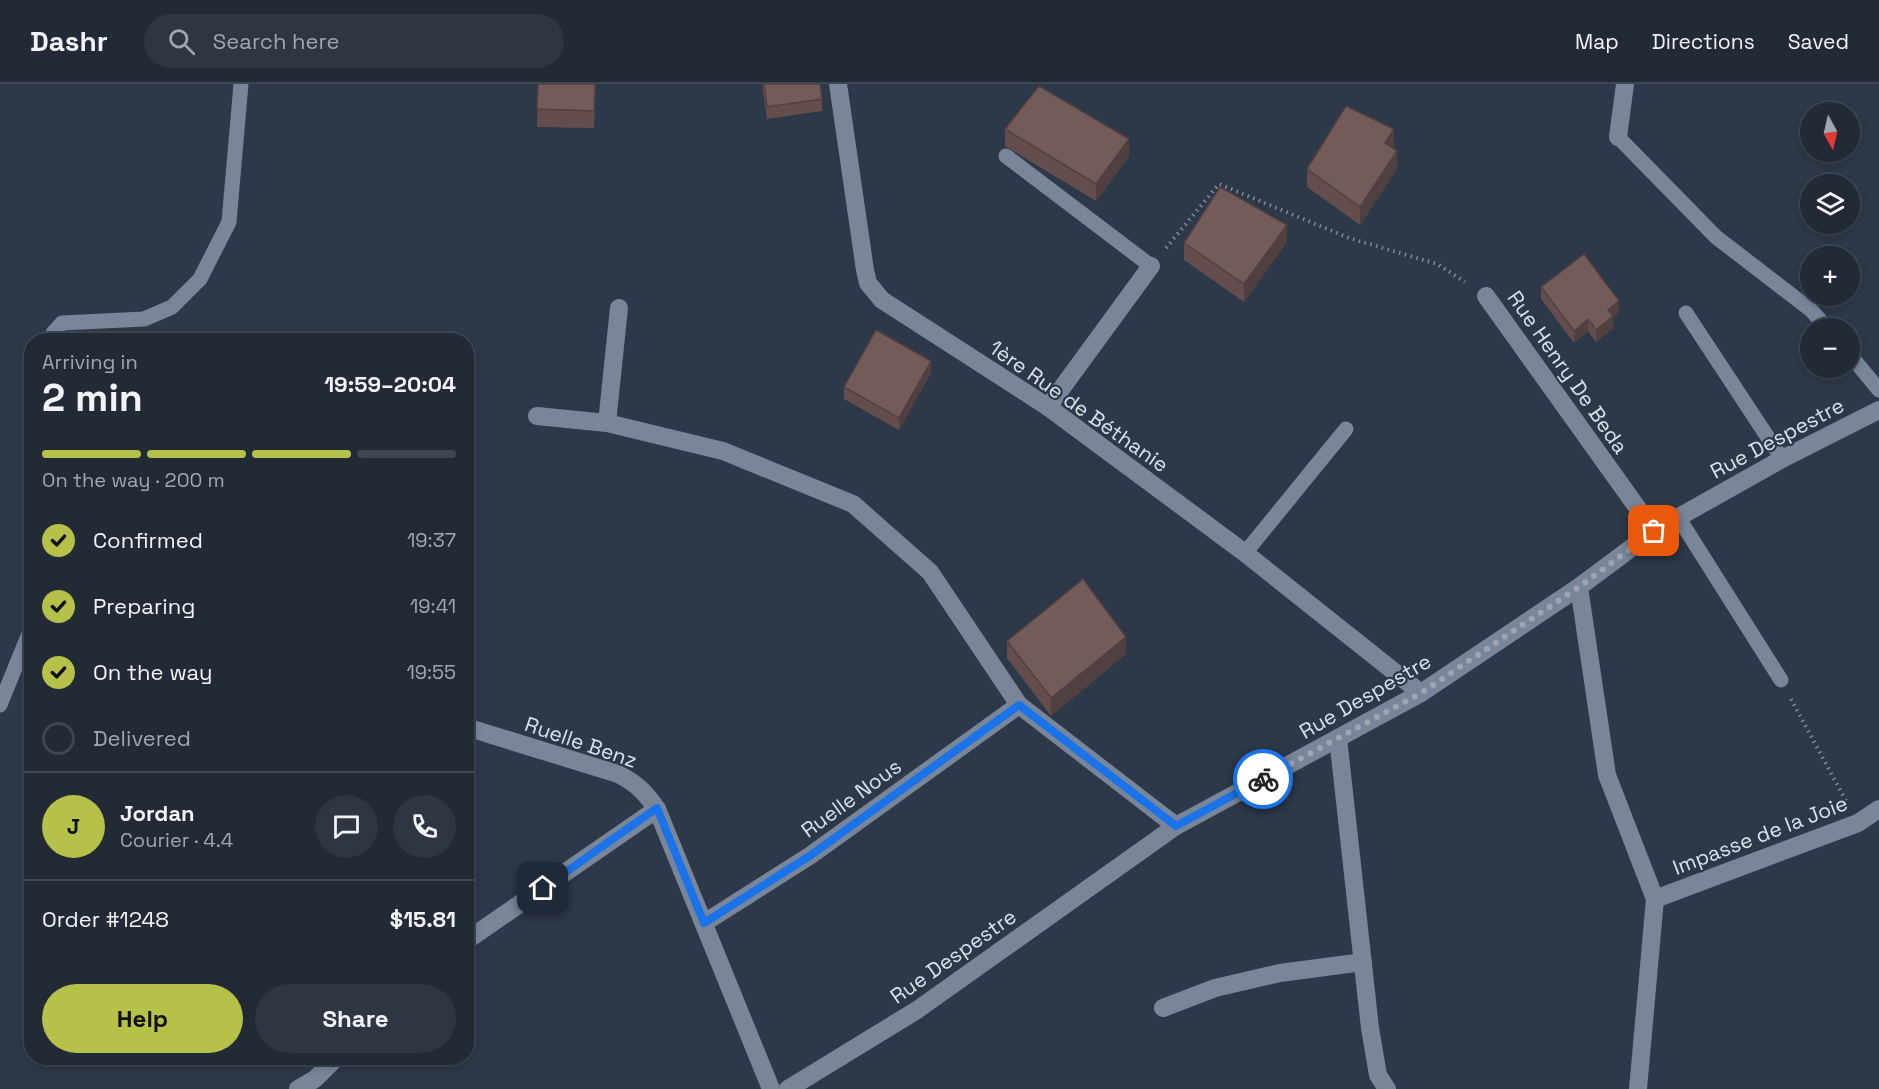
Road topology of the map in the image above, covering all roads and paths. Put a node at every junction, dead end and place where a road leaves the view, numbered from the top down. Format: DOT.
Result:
graph roads {
  1 [pos="242,84"];
  2 [pos="838,84"];
  3 [pos="1625,84"];
  4 [pos="1618,137"];
  5 [pos="1006,156"];
  6 [pos="1151,266"];
  7 [pos="1486,296"];
  8 [pos="619,308"];
  9 [pos="1686,313"];
  10 [pos="1818,318"];
  11 [pos="53,333"];
  12 [pos="1860,367"];
  13 [pos="1879,390"];
  14 [pos="1047,407"];
  15 [pos="1879,410"];
  16 [pos="537,416"];
  17 [pos="607,423"];
  18 [pos="1346,429"];
  19 [pos="1782,459"];
  20 [pos="1678,517"];
  21 [pos="1654,531"];
  22 [pos="1245,553"];
  23 [pos="1579,587"];
  24 [pos="24,646"];
  25 [pos="1781,680"];
  26 [pos="1421,693"];
  27 [pos="0,705"];
  28 [pos="1019,705"];
  29 [pos="474,729"];
  30 [pos="1338,738"];
  31 [pos="657,808"];
  32 [pos="1879,809"];
  33 [pos="1858,823"];
  34 [pos="1176,826"];
  35 [pos="1655,899"];
  36 [pos="704,923"];
  37 [pos="474,936"];
  38 [pos="1363,962"];
  39 [pos="1163,1008"];
  40 [pos="329,1065"];
  41 [pos="1384,1088"];
  42 [pos="298,1089"];
  43 [pos="771,1089"];
  44 [pos="788,1089"];
  45 [pos="1638,1089"];
  1 -- 11 [label="lane"];
  2 -- 14 [label="street, 1ère Rue de Béthanie"];
  3 -- 4 [label="street"];
  4 -- 10 [label="lane"];
  5 -- 6 [label="lane"];
  6 -- 7 [label="path, Rue Henry De Beda"];
  6 -- 14 [label="street"];
  7 -- 21 [label="street, Rue Henry De Beda"];
  8 -- 17 [label="street"];
  9 -- 19 [label="lane"];
  12 -- 13 [label="lane"];
  14 -- 22 [label="street, 1ère Rue de Béthanie"];
  15 -- 19 [label="street, Rue Despestre"];
  16 -- 17 [label="street"];
  17 -- 28 [label="street"];
  18 -- 22 [label="lane"];
  19 -- 20 [label="street, Rue Despestre"];
  20 -- 21 [label="street, Rue Despestre"];
  20 -- 25 [label="lane"];
  21 -- 23 [label="street, Rue Despestre"];
  22 -- 26 [label="street, 1ère Rue de Béthanie"];
  23 -- 26 [label="street, Rue Despestre"];
  23 -- 35 [label="street"];
  24 -- 27 [label="lane"];
  25 -- 33 [label="path"];
  26 -- 30 [label="street, Rue Despestre"];
  28 -- 34 [label="street"];
  28 -- 36 [label="street, Ruelle Nous"];
  29 -- 31 [label="street, Ruelle Benz"];
  30 -- 34 [label="street, Rue Despestre"];
  30 -- 38 [label="street"];
  31 -- 36 [label="street, Ruelle Benz"];
  31 -- 37 [label="street"];
  32 -- 33 [label="street, Impasse de la Joie"];
  33 -- 35 [label="street, Impasse de la Joie"];
  34 -- 44 [label="street, Rue Despestre"];
  35 -- 45 [label="street"];
  36 -- 43 [label="street, Ruelle Benz"];
  38 -- 39 [label="street"];
  38 -- 41 [label="street"];
  40 -- 42 [label="street"];
}
